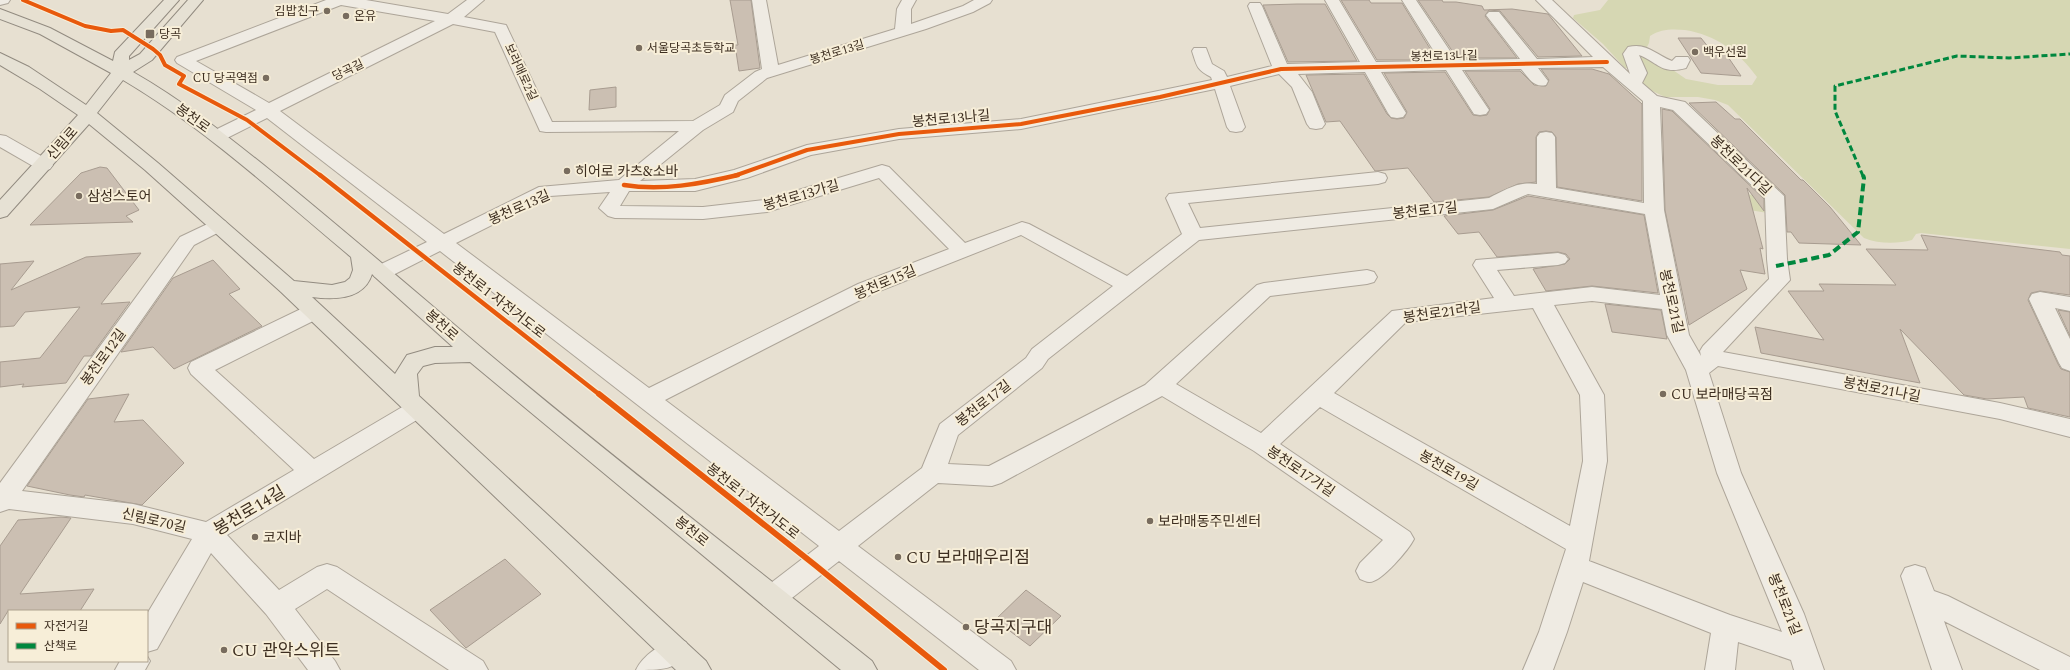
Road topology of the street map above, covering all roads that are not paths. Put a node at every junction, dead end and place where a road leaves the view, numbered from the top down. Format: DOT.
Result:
graph roads {
  1 [pos="172,0"];
  2 [pos="196,0"];
  3 [pos="340,0"];
  4 [pos="477,0"];
  5 [pos="759,0"];
  6 [pos="909,0"];
  7 [pos="985,0"];
  8 [pos="1332,0"];
  9 [pos="1409,0"];
  10 [pos="1543,0"];
  11 [pos="1255,6"];
  12 [pos="0,14"];
  13 [pos="1494,15"];
  14 [pos="451,19"];
  15 [pos="903,32"];
  16 [pos="1200,51"];
  17 [pos="0,58"];
  18 [pos="1682,60"];
  19 [pos="1607,62"];
  20 [pos="1530,64"];
  21 [pos="1453,66"];
  22 [pos="1371,67"];
  23 [pos="1281,69"];
  24 [pos="120,72"];
  25 [pos="771,72"];
  26 [pos="1540,81"];
  27 [pos="1221,83"];
  28 [pos="1631,83"];
  29 [pos="1651,100"];
  30 [pos="268,110"];
  31 [pos="1480,110"];
  32 [pos="88,114"];
  33 [pos="1397,114"];
  34 [pos="1316,124"];
  35 [pos="697,126"];
  36 [pos="1236,127"];
  37 [pos="218,136"];
  38 [pos="1546,138"];
  39 [pos="0,140"];
  40 [pos="44,165"];
  41 [pos="1378,178"];
  42 [pos="624,185"];
  43 [pos="1547,192"];
  44 [pos="1654,210"];
  45 [pos="0,212"];
  46 [pos="218,225"];
  47 [pos="1193,235"];
  48 [pos="442,243"];
  49 [pos="962,251"];
  50 [pos="361,255"];
  51 [pos="1558,259"];
  52 [pos="382,272"];
  53 [pos="1367,277"];
  54 [pos="1127,285"];
  55 [pos="288,287"];
  56 [pos="1540,300"];
  57 [pos="1508,304"];
  58 [pos="1670,304"];
  59 [pos="2070,304"];
  60 [pos="313,312"];
  61 [pos="475,354"];
  62 [pos="2070,363"];
  63 [pos="1705,364"];
  64 [pos="1160,385"];
  65 [pos="1318,395"];
  66 [pos="647,399"];
  67 [pos="412,404"];
  68 [pos="2070,428"];
  69 [pos="1263,445"];
  70 [pos="312,472"];
  71 [pos="933,473"];
  72 [pos="1,499"];
  73 [pos="209,533"];
  74 [pos="840,547"];
  75 [pos="1577,555"];
  76 [pos="1370,571"];
  77 [pos="773,597"];
  78 [pos="276,606"];
  79 [pos="1726,626"];
  80 [pos="148,638"];
  81 [pos="676,651"];
  82 [pos="1806,661"];
  83 [pos="325,670"];
  84 [pos="473,670"];
  85 [pos="651,670"];
  86 [pos="696,670"];
  87 [pos="862,670"];
  88 [pos="1001,670"];
  89 [pos="1538,670"];
  90 [pos="1720,670"];
  91 [pos="1946,670"];
  92 [pos="2068,670"];
  1 -- 24 [label="main road"];
  2 -- 24 [label="main road"];
  3 -- 14 [label="street, 보라매로2길"];
  3 -- 30 [label="street"];
  4 -- 14 [label="street, 당곡길"];
  5 -- 25 [label="street"];
  6 -- 15 [label="street"];
  7 -- 15 [label="street, 봉천로13길"];
  8 -- 22 [label="street"];
  9 -- 21 [label="street"];
  10 -- 19 [label="street"];
  11 -- 23 [label="street"];
  12 -- 24 [label="main road, 봉천로"];
  13 -- 20 [label="street"];
  14 -- 30 [label="street, 당곡길"];
  14 -- 35 [label="street, 보라매로2길"];
  15 -- 25 [label="street, 봉천로13길"];
  16 -- 27 [label="street"];
  17 -- 32 [label="main road"];
  18 -- 28 [label="street"];
  19 -- 20 [label="street, 봉천로13나길"];
  19 -- 28 [label="street"];
  20 -- 21 [label="street, 봉천로13나길"];
  20 -- 26 [label="street"];
  21 -- 22 [label="street, 봉천로13나길"];
  21 -- 31 [label="street"];
  22 -- 23 [label="street, 봉천로13나길"];
  22 -- 33 [label="street"];
  23 -- 27 [label="street, 봉천로13나길"];
  23 -- 34 [label="street"];
  24 -- 32 [label="main road, 신림로"];
  24 -- 37 [label="main road, 봉천로"];
  25 -- 35 [label="street, 봉천로13길"];
  27 -- 36 [label="street"];
  27 -- 42 [label="street, 봉천로13나길"];
  28 -- 29 [label="street"];
  29 -- 44 [label="street, 봉천로21길"];
  29 -- 63 [label="street, 봉천로21다길"];
  30 -- 37 [label="street, 당곡길"];
  30 -- 48 [label="street"];
  32 -- 40 [label="main road, 신림로"];
  32 -- 46 [label="main road"];
  35 -- 42 [label="street, 봉천로13길"];
  37 -- 50 [label="main road, 봉천로"];
  38 -- 43 [label="street"];
  39 -- 40 [label="street"];
  40 -- 45 [label="main road, 신림로"];
  41 -- 47 [label="street"];
  42 -- 48 [label="street, 봉천로13길"];
  42 -- 49 [label="street, 봉천로13가길"];
  43 -- 44 [label="street, 봉천로17길"];
  43 -- 47 [label="street, 봉천로17길"];
  44 -- 58 [label="street, 봉천로21길"];
  46 -- 55 [label="main road"];
  46 -- 72 [label="street, 봉천로12길"];
  47 -- 54 [label="street, 봉천로17길"];
  48 -- 52 [label="street, 봉천로13길"];
  48 -- 66 [label="street"];
  49 -- 54 [label="street, 봉천로15길"];
  49 -- 66 [label="street, 봉천로15길"];
  50 -- 52 [label="main road, 봉천로"];
  50 -- 55 [label="main road"];
  51 -- 57 [label="street"];
  52 -- 61 [label="main road, 봉천로"];
  53 -- 64 [label="street"];
  54 -- 71 [label="street, 봉천로17길"];
  55 -- 60 [label="main road"];
  56 -- 57 [label="street, 봉천로21라길"];
  56 -- 58 [label="street, 봉천로21라길"];
  56 -- 75 [label="street"];
  57 -- 65 [label="street, 봉천로21라길"];
  58 -- 63 [label="street, 봉천로21길"];
  59 -- 62 [label="street"];
  60 -- 67 [label="main road"];
  60 -- 70 [label="street"];
  61 -- 67 [label="main road"];
  61 -- 77 [label="main road, 봉천로"];
  63 -- 68 [label="street, 봉천로21나길"];
  63 -- 82 [label="street, 봉천로21길"];
  64 -- 69 [label="street, 봉천로17가길"];
  64 -- 71 [label="street"];
  65 -- 69 [label="street, 봉천로21라길"];
  65 -- 75 [label="street, 봉천로19길"];
  66 -- 74 [label="street"];
  67 -- 70 [label="street, 봉천로14길"];
  67 -- 81 [label="main road"];
  69 -- 76 [label="street, 봉천로17가길"];
  70 -- 73 [label="street, 봉천로14길"];
  71 -- 74 [label="street"];
  72 -- 73 [label="street, 신림로70길"];
  73 -- 78 [label="street"];
  73 -- 80 [label="street, 봉천로14길"];
  74 -- 77 [label="street"];
  74 -- 88 [label="street"];
  75 -- 79 [label="street, 봉천로21길"];
  75 -- 89 [label="street"];
  77 -- 87 [label="main road, 봉천로"];
  78 -- 83 [label="street"];
  78 -- 84 [label="street"];
  79 -- 82 [label="street, 봉천로21길"];
  79 -- 90 [label="street"];
  81 -- 85 [label="street"];
  81 -- 86 [label="main road"];
  91 -- 92 [label="street"];
}
